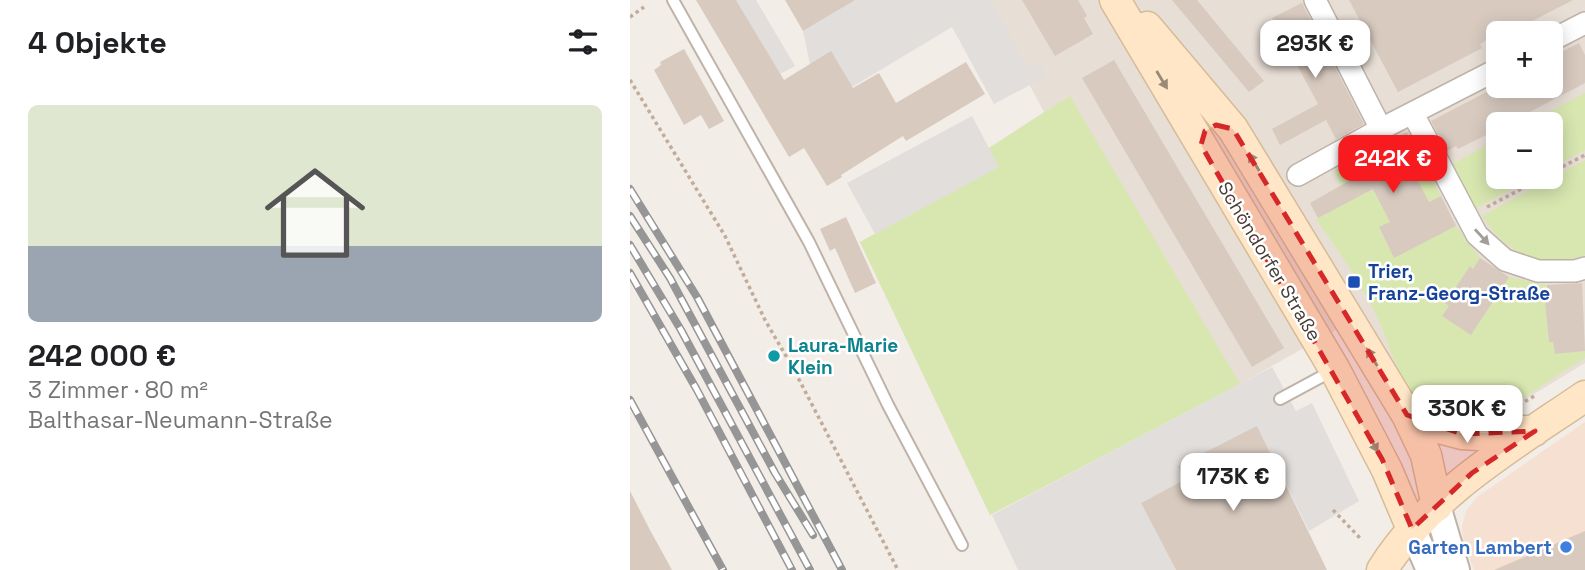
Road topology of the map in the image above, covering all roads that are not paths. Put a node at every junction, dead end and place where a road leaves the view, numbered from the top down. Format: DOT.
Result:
graph roads {
  1 [pos="673,0"];
  2 [pos="1115,0"];
  3 [pos="1125,0"];
  4 [pos="1315,0"];
  5 [pos="1585,24"];
  6 [pos="1563,35"];
  7 [pos="1486,75"];
  8 [pos="1413,114"];
  9 [pos="1233,129"];
  10 [pos="1381,129"];
  11 [pos="1201,145"];
  12 [pos="1298,176"];
  13 [pos="1585,268"];
  14 [pos="1335,370"];
  15 [pos="1585,396"];
  16 [pos="1280,399"];
  17 [pos="1407,415"];
  18 [pos="1535,431"];
  19 [pos="1437,506"];
  20 [pos="1412,529"];
  21 [pos="962,545"];
  22 [pos="1382,570"];
  23 [pos="1430,570"];
  24 [pos="1457,570"];
  1 -- 21 [label="lane"];
  2 -- 11 [label="main road, Schöndorfer Straße, one-way"];
  3 -- 9 [label="main road, Schöndorfer Straße"];
  4 -- 10 [label="street"];
  5 -- 6 [label="street"];
  7 -- 8 [label="street"];
  8 -- 10 [label="street"];
  8 -- 13 [label="street, one-way"];
  9 -- 11 [label="main road"];
  17 -- 9 [label="main road, Schöndorfer Straße, one-way"];
  10 -- 12 [label="street"];
  11 -- 14 [label="main road, Schöndorfer Straße"];
  14 -- 16 [label="lane"];
  14 -- 20 [label="main road, Schöndorfer Straße, one-way"];
  15 -- 18 [label="main road"];
  17 -- 18 [label="main road"];
  17 -- 19 [label="main road, Schöndorfer Straße"];
  18 -- 19 [label="main road"];
  19 -- 20 [label="main road"];
  19 -- 24 [label="street"];
  20 -- 22 [label="main road"];
  20 -- 23 [label="street"];
}
